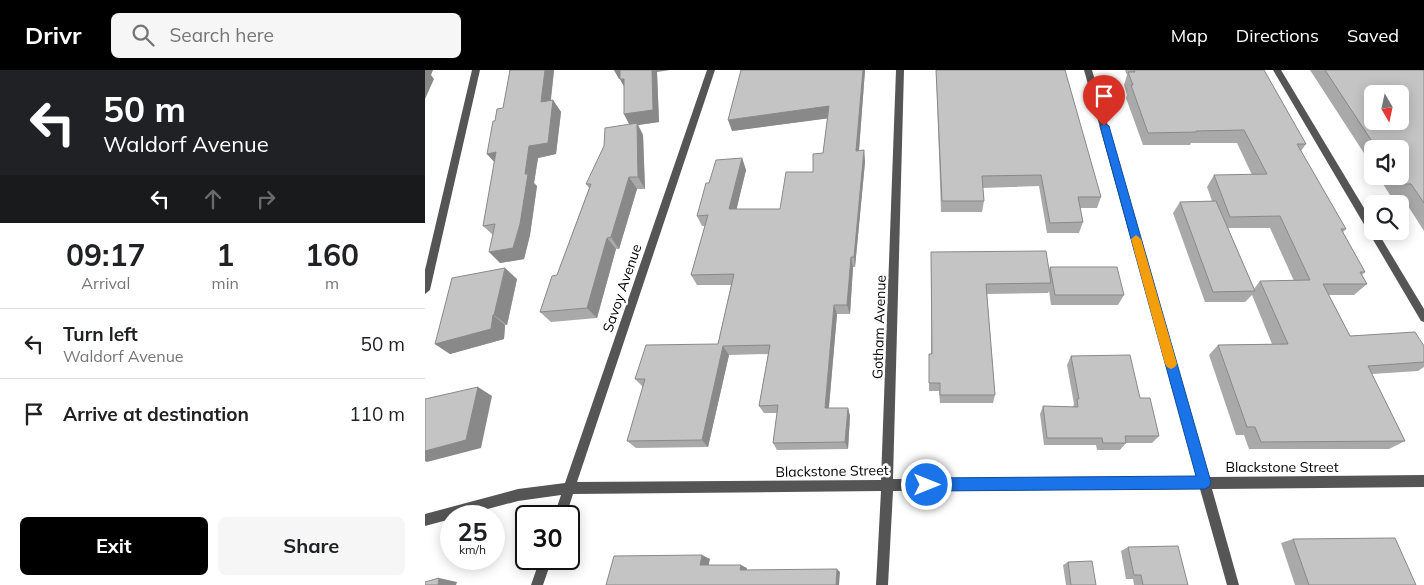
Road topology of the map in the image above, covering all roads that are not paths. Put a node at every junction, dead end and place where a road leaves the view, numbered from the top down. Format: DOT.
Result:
graph roads {
  1 [pos="476,70"];
  2 [pos="711,70"];
  3 [pos="901,70"];
  4 [pos="1088,70"];
  5 [pos="1277,70"];
  6 [pos="425,290"];
  7 [pos="1424,318"];
  8 [pos="1424,481"];
  9 [pos="1205,482"];
  10 [pos="887,485"];
  11 [pos="570,488"];
  12 [pos="565,505"];
  13 [pos="425,520"];
  14 [pos="542,570"];
  15 [pos="537,585"];
  16 [pos="882,585"];
  17 [pos="1233,585"];
  1 -- 6 [label="street"];
  2 -- 11 [label="street, Savoy Avenue"];
  3 -- 10 [label="street, Gotham Avenue"];
  4 -- 9 [label="street"];
  5 -- 7 [label="street"];
  8 -- 9 [label="street, Blackstone Street"];
  9 -- 10 [label="street, Blackstone Street"];
  9 -- 17 [label="street"];
  10 -- 11 [label="street, Blackstone Street"];
  10 -- 16 [label="street, Gotham Avenue"];
  11 -- 12 [label="street, Savoy Avenue"];
  11 -- 13 [label="street, Blackstone Street"];
  14 -- 15 [label="street"];
}
